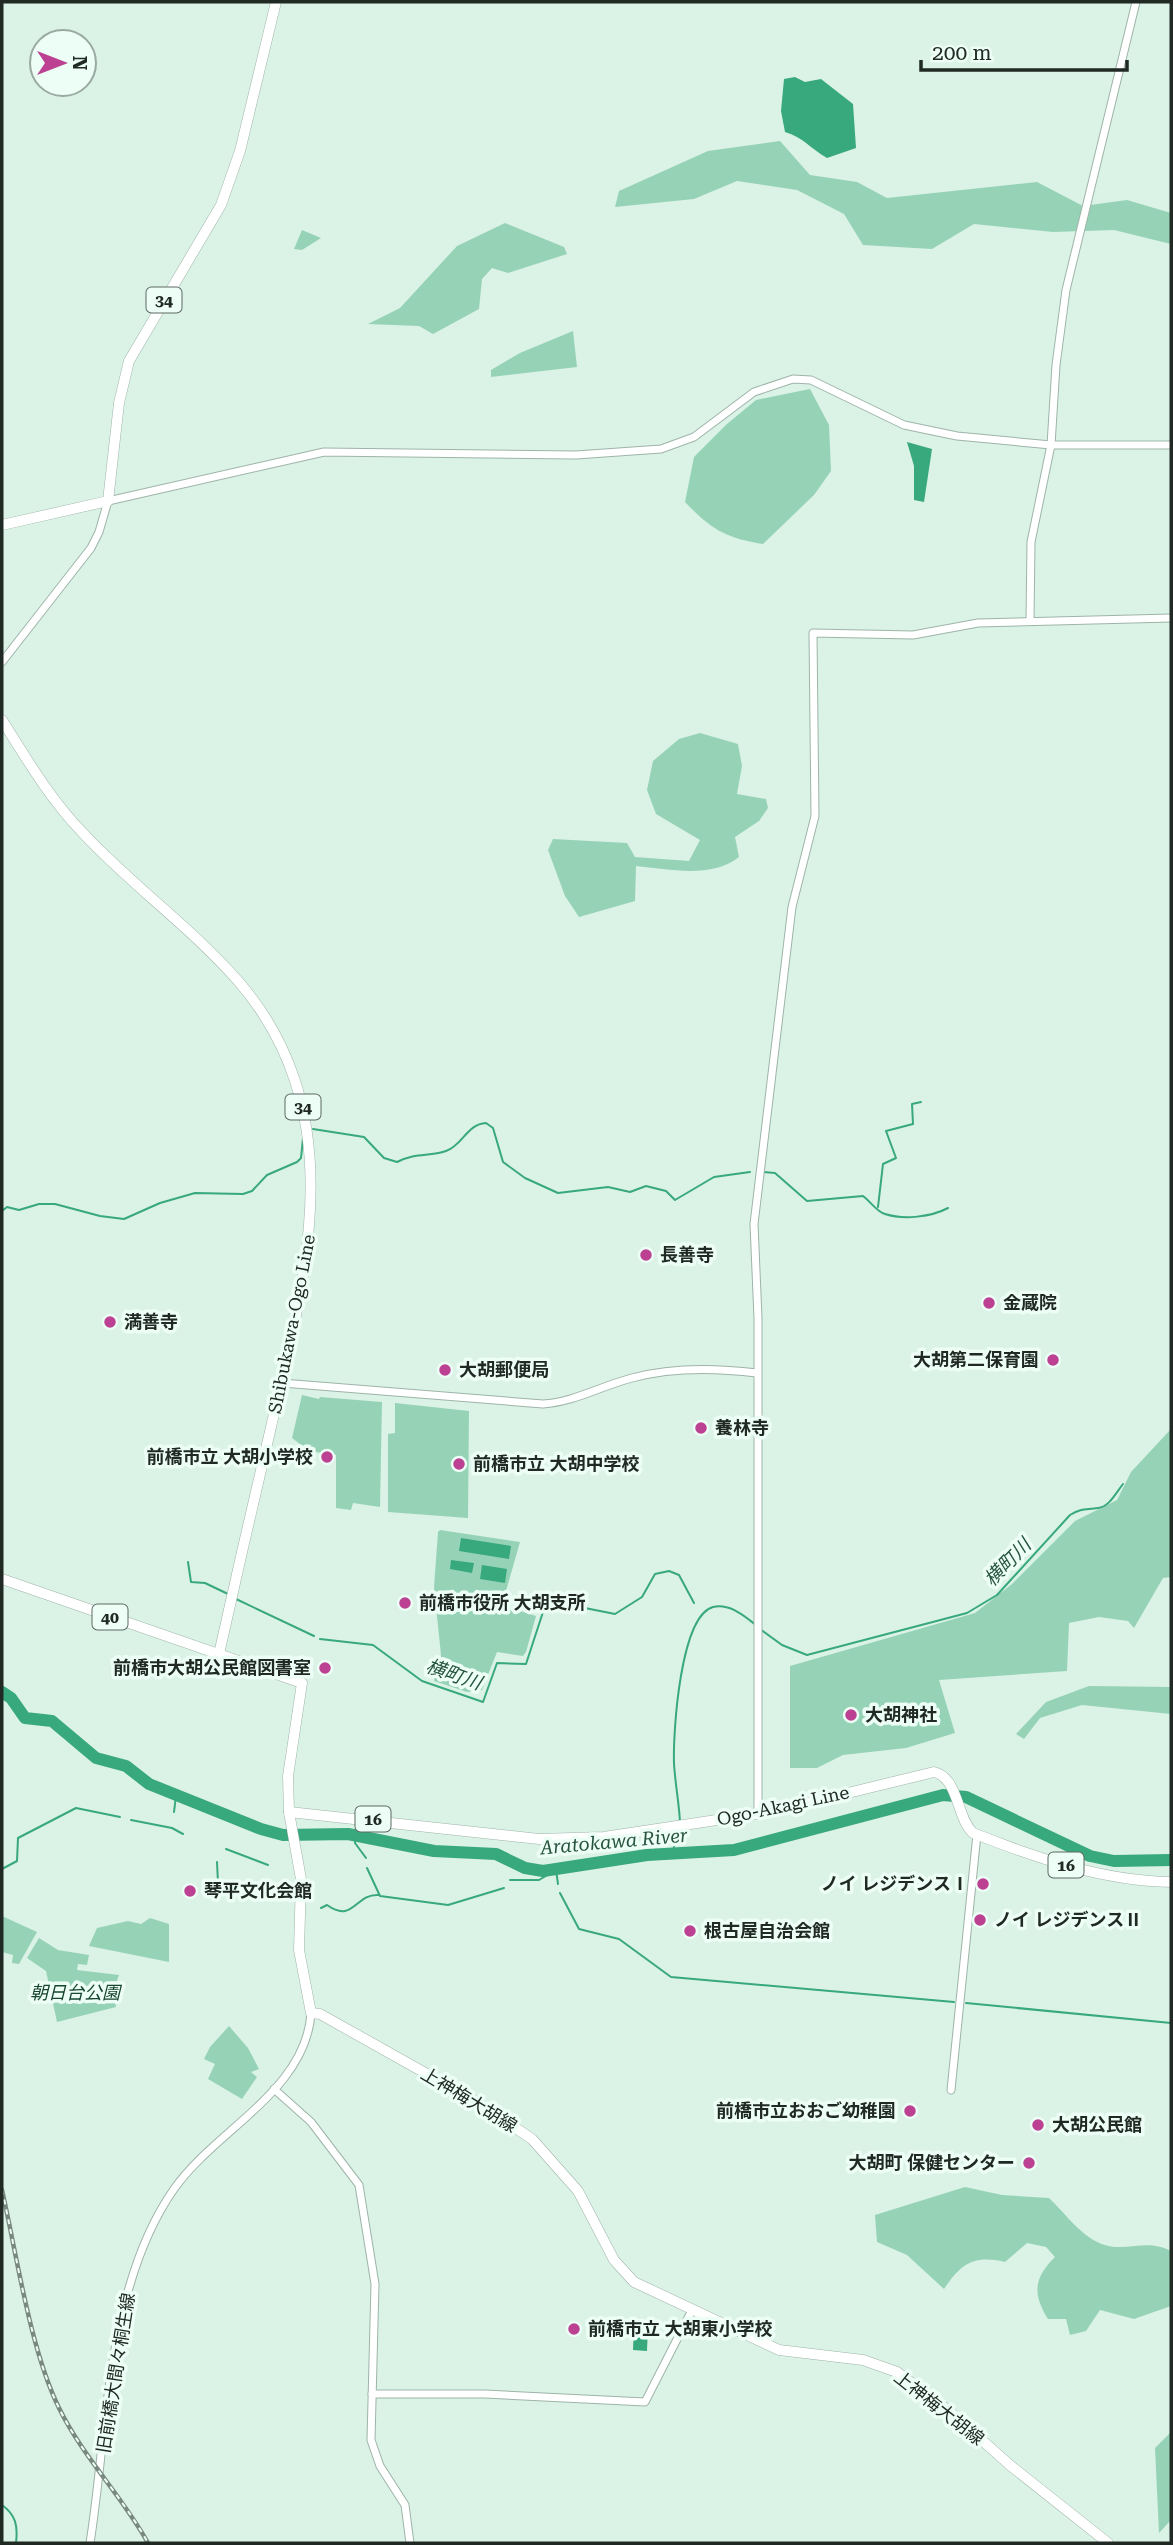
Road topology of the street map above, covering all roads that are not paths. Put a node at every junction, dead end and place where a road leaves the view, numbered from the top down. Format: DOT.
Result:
graph roads {
  1 [pos="276,2"];
  2 [pos="1136,2"];
  3 [pos="1051,445"];
  4 [pos="1171,445"];
  5 [pos="108,501"];
  6 [pos="2,525"];
  7 [pos="1171,618"];
  8 [pos="1030,620"];
  9 [pos="2,662"];
  10 [pos="2,720"];
  11 [pos="757,1373"];
  12 [pos="282,1383"];
  13 [pos="2,1579"];
  14 [pos="219,1654"];
  15 [pos="289,1814"];
  16 [pos="758,1814"];
  17 [pos="977,1834"];
  18 [pos="1171,1882"];
  19 [pos="311,2013"];
  20 [pos="274,2089"];
  21 [pos="951,2090"];
  22 [pos="692,2310"];
  23 [pos="372,2394"];
  24 [pos="90,2543"];
  25 [pos="410,2543"];
  26 [pos="1108,2543"];
  1 -- 5 [label="main road, 34"];
  2 -- 3 [label="street"];
  3 -- 4 [label="street"];
  3 -- 5 [label="street"];
  3 -- 8 [label="street"];
  5 -- 6 [label="main road"];
  5 -- 9 [label="street"];
  7 -- 8 [label="street"];
  8 -- 11 [label="street"];
  10 -- 12 [label="main road, Shibukawa-Ogo Line / 34"];
  11 -- 12 [label="street"];
  11 -- 16 [label="street"];
  12 -- 14 [label="main road, Shibukawa-Ogo Line / 34"];
  13 -- 14 [label="main road, 40"];
  14 -- 15 [label="main road"];
  15 -- 16 [label="main road, Ogo-Akagi Line / 16"];
  15 -- 19 [label="main road"];
  16 -- 17 [label="main road, Ogo-Akagi Line / 16"];
  17 -- 18 [label="main road, 16"];
  17 -- 21 [label="street"];
  19 -- 20 [label="street, 旧前橋大間々桐生線"];
  19 -- 22 [label="main road, 上神梅大胡線"];
  20 -- 23 [label="street"];
  20 -- 24 [label="street, 旧前橋大間々桐生線"];
  22 -- 23 [label="street"];
  22 -- 26 [label="main road, 上神梅大胡線"];
  23 -- 25 [label="street"];
}
